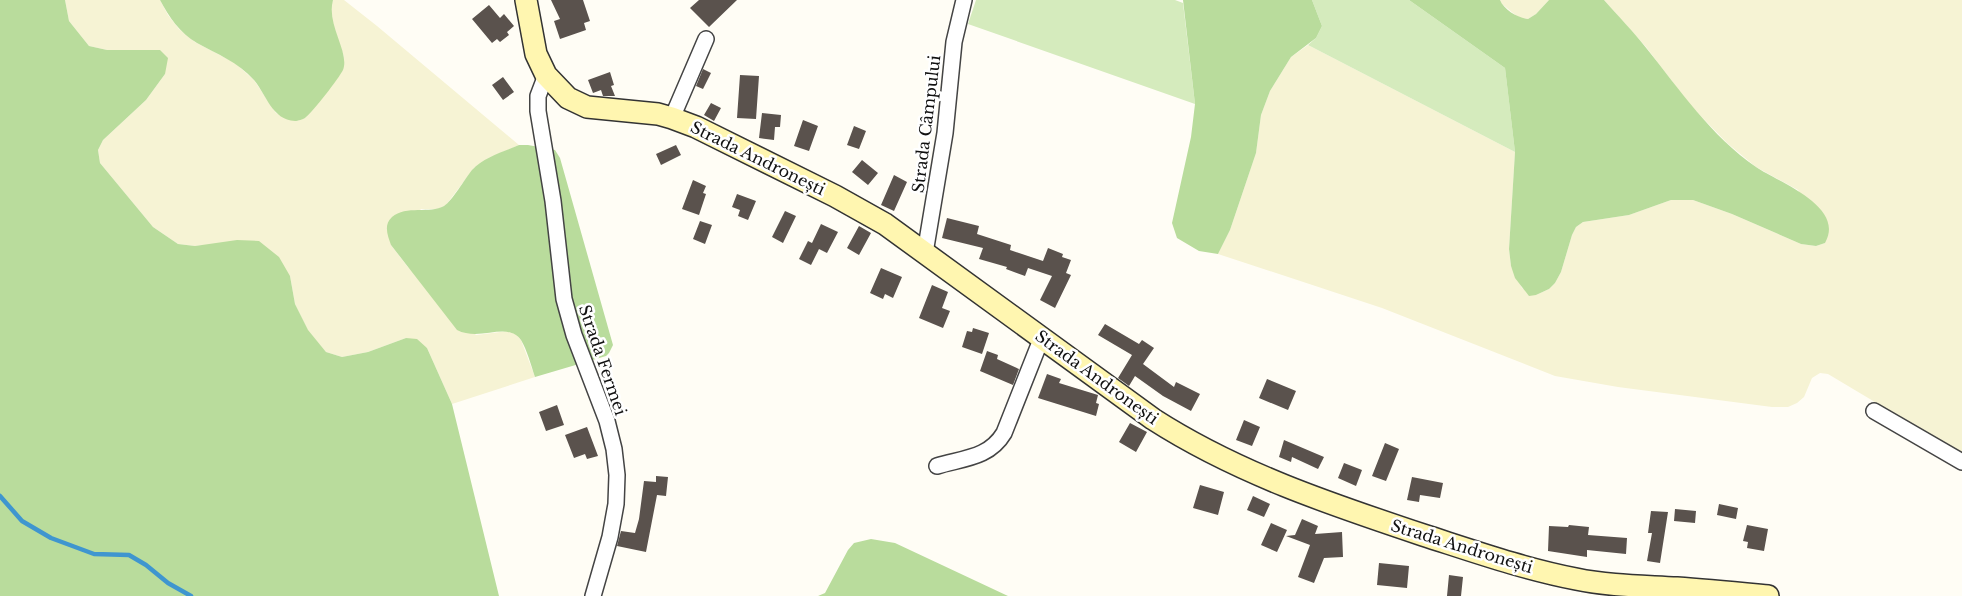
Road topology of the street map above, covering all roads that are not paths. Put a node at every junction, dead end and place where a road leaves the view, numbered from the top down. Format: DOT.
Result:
graph roads {
  1 [pos="526,0"];
  2 [pos="964,0"];
  3 [pos="706,39"];
  4 [pos="546,75"];
  5 [pos="672,118"];
  6 [pos="925,254"];
  7 [pos="1042,337"];
  8 [pos="1874,411"];
  9 [pos="1962,462"];
  10 [pos="937,466"];
  11 [pos="593,596"];
  12 [pos="1768,596"];
  1 -- 4 [label="street, Strada Andronești"];
  2 -- 6 [label="street, Strada Câmpului"];
  3 -- 5 [label="street"];
  4 -- 5 [label="street, Strada Andronești"];
  4 -- 11 [label="street, Strada Fermei"];
  5 -- 6 [label="street, Strada Andronești"];
  6 -- 7 [label="street, Strada Andronești"];
  7 -- 10 [label="street"];
  7 -- 12 [label="street, Strada Andronești"];
  8 -- 9 [label="street"];
}
